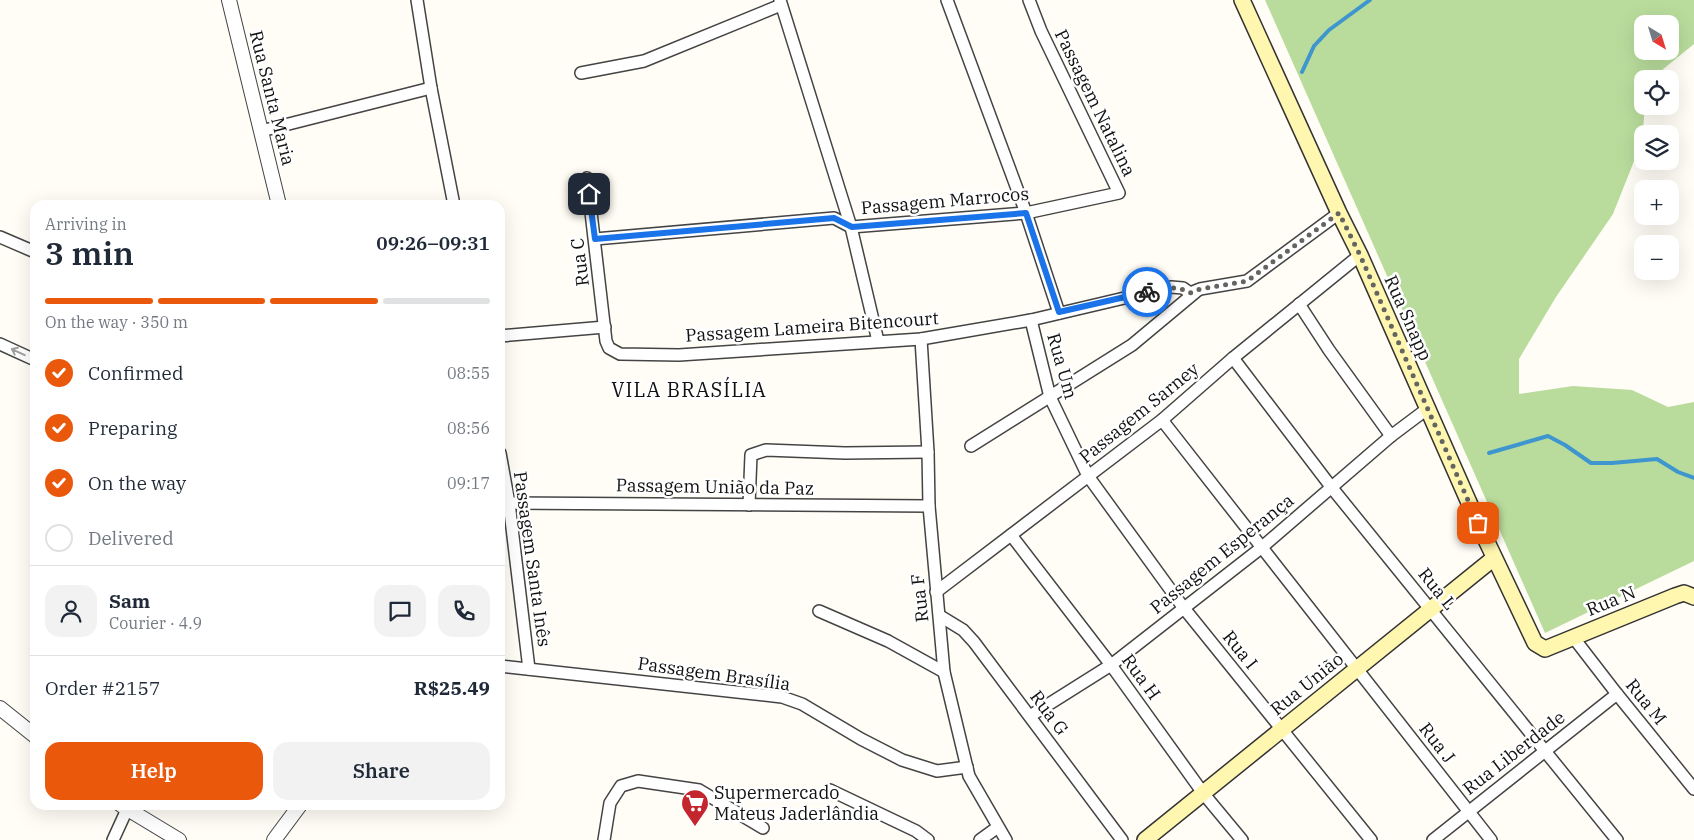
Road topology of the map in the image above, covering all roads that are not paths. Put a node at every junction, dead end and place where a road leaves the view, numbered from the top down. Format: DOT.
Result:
graph roads {
  1 [pos="229,0"];
  2 [pos="416,0"];
  3 [pos="947,0"];
  4 [pos="1029,0"];
  5 [pos="1242,0"];
  6 [pos="781,2"];
  7 [pos="581,73"];
  8 [pos="431,88"];
  9 [pos="261,131"];
  10 [pos="587,178"];
  11 [pos="1119,192"];
  12 [pos="278,200"];
  13 [pos="453,200"];
  14 [pos="1026,213"];
  15 [pos="1339,213"];
  16 [pos="852,227"];
  17 [pos="0,237"];
  18 [pos="595,239"];
  19 [pos="30,250"];
  20 [pos="1360,255"];
  21 [pos="1200,289"];
  22 [pos="1299,304"];
  23 [pos="1059,312"];
  24 [pos="1031,320"];
  25 [pos="605,327"];
  26 [pos="505,336"];
  27 [pos="921,339"];
  28 [pos="606,341"];
  29 [pos="878,342"];
  30 [pos="0,344"];
  31 [pos="30,358"];
  32 [pos="1233,358"];
  33 [pos="1050,397"];
  34 [pos="1427,409"];
  35 [pos="1162,420"];
  36 [pos="1391,436"];
  37 [pos="971,446"];
  38 [pos="928,452"];
  39 [pos="1088,476"];
  40 [pos="1332,488"];
  41 [pos="505,503"];
  42 [pos="749,505"];
  43 [pos="929,506"];
  44 [pos="505,510"];
  45 [pos="1011,535"];
  46 [pos="1261,548"];
  47 [pos="1494,558"];
  48 [pos="936,592"];
  49 [pos="1694,596"];
  50 [pos="1183,607"];
  51 [pos="1431,610"];
  52 [pos="819,611"];
  53 [pos="940,616"];
  54 [pos="1573,636"];
  55 [pos="1543,648"];
  56 [pos="1111,665"];
  57 [pos="505,667"];
  58 [pos="1356,668"];
  59 [pos="529,669"];
  60 [pos="944,672"];
  61 [pos="1617,694"];
  62 [pos="0,708"];
  63 [pos="1030,716"];
  64 [pos="1281,730"];
  65 [pos="30,732"];
  66 [pos="1546,750"];
  67 [pos="967,768"];
  68 [pos="1694,789"];
  69 [pos="830,790"];
  70 [pos="1203,793"];
  71 [pos="124,810"];
  72 [pos="131,810"];
  73 [pos="296,810"];
  74 [pos="1468,811"];
  75 [pos="998,826"];
  76 [pos="763,828"];
  77 [pos="113,840"];
  78 [pos="179,840"];
  79 [pos="274,840"];
  80 [pos="604,840"];
  81 [pos="928,840"];
  82 [pos="980,840"];
  83 [pos="1006,840"];
  84 [pos="1122,840"];
  85 [pos="1145,840"];
  86 [pos="1242,840"];
  87 [pos="1371,840"];
  88 [pos="1433,840"];
  89 [pos="1491,840"];
  90 [pos="1617,840"];
  1 -- 9 [label="street, Rua Santa Maria"];
  2 -- 8 [label="street"];
  3 -- 14 [label="street"];
  4 -- 11 [label="street, Passagem Natalina"];
  5 -- 15 [label="main road, Rua Snapp"];
  6 -- 7 [label="street"];
  6 -- 16 [label="street"];
  8 -- 9 [label="street"];
  8 -- 13 [label="street"];
  9 -- 12 [label="street, Rua Santa Maria"];
  10 -- 18 [label="street, Rua C"];
  11 -- 14 [label="street, Passagem Marrocos"];
  14 -- 16 [label="street, Passagem Marrocos"];
  14 -- 23 [label="street"];
  15 -- 20 [label="main road, Rua Snapp"];
  15 -- 21 [label="street, Passagem Lameira Bitencourt"];
  16 -- 18 [label="street, Passagem Marrocos"];
  16 -- 29 [label="street"];
  17 -- 19 [label="street"];
  18 -- 25 [label="street, Rua C"];
  20 -- 22 [label="street, Passagem Sarney"];
  20 -- 34 [label="main road, Rua Snapp"];
  21 -- 23 [label="street, Passagem Lameira Bitencourt"];
  21 -- 33 [label="street, Passagem Lameira Bitencourt"];
  22 -- 32 [label="street, Passagem Sarney"];
  22 -- 36 [label="street"];
  23 -- 24 [label="street, Passagem Lameira Bitencourt"];
  24 -- 27 [label="street, Passagem Lameira Bitencourt"];
  24 -- 33 [label="street, Rua Um"];
  25 -- 26 [label="street"];
  25 -- 28 [label="street, Rua C"];
  27 -- 29 [label="street, Passagem Lameira Bitencourt"];
  27 -- 38 [label="street, Rua F"];
  28 -- 29 [label="street, Passagem Lameira Bitencourt"];
  31 -- 30 [label="street, one-way"];
  32 -- 35 [label="street, Passagem Sarney"];
  32 -- 40 [label="street, Rua L"];
  33 -- 37 [label="street, Passagem Lameira Bitencourt"];
  33 -- 39 [label="street, Rua Um"];
  34 -- 36 [label="street, Passagem Esperança"];
  34 -- 47 [label="main road, Rua Snapp"];
  35 -- 39 [label="street, Passagem Sarney"];
  35 -- 46 [label="street"];
  36 -- 40 [label="street, Passagem Esperança"];
  38 -- 42 [label="street"];
  38 -- 43 [label="street, Rua F"];
  39 -- 45 [label="street, Passagem Sarney"];
  39 -- 50 [label="street, Rua I"];
  40 -- 46 [label="street, Passagem Esperança"];
  40 -- 51 [label="street, Rua L"];
  41 -- 42 [label="street, Passagem União da Paz"];
  42 -- 43 [label="street, Passagem União da Paz"];
  43 -- 48 [label="street, Rua F"];
  44 -- 59 [label="street, Passagem Santa Inês"];
  45 -- 48 [label="street, Passagem Sarney"];
  45 -- 56 [label="street, Rua H"];
  46 -- 50 [label="street, Passagem Esperança"];
  46 -- 58 [label="street"];
  47 -- 51 [label="main road, Rua União"];
  47 -- 55 [label="main road, Rua Snapp"];
  48 -- 53 [label="street, Rua F"];
  49 -- 54 [label="main road, Rua N"];
  50 -- 56 [label="street, Passagem Esperança"];
  50 -- 64 [label="street, Rua I"];
  51 -- 58 [label="main road, Rua União"];
  51 -- 66 [label="street, Rua L"];
  52 -- 60 [label="street"];
  53 -- 60 [label="street, Rua F"];
  53 -- 63 [label="street, Rua G"];
  54 -- 55 [label="main road, Rua N"];
  54 -- 61 [label="street, Rua M"];
  56 -- 63 [label="street, Passagem Esperança"];
  56 -- 70 [label="street, Rua H"];
  57 -- 59 [label="street, Passagem Brasília"];
  58 -- 64 [label="main road, Rua União"];
  58 -- 74 [label="street, Rua J"];
  59 -- 67 [label="street, Passagem Brasília"];
  60 -- 67 [label="street, Rua F"];
  61 -- 66 [label="street, Rua Liberdade"];
  61 -- 68 [label="street, Rua M"];
  62 -- 65 [label="street"];
  63 -- 84 [label="street, Rua G"];
  64 -- 70 [label="main road, Rua União"];
  64 -- 87 [label="street, Rua I"];
  66 -- 74 [label="street, Rua Liberdade"];
  66 -- 90 [label="street, Rua L"];
  67 -- 75 [label="street, Rua F"];
  69 -- 81 [label="street"];
  70 -- 85 [label="main road, Rua União"];
  70 -- 86 [label="street, Rua H"];
  71 -- 77 [label="street"];
  72 -- 78 [label="street"];
  73 -- 79 [label="street"];
  74 -- 88 [label="street, Rua Liberdade"];
  74 -- 89 [label="street, Rua J"];
  75 -- 82 [label="street"];
  75 -- 83 [label="street, Rua F"];
  76 -- 80 [label="street"];
}
